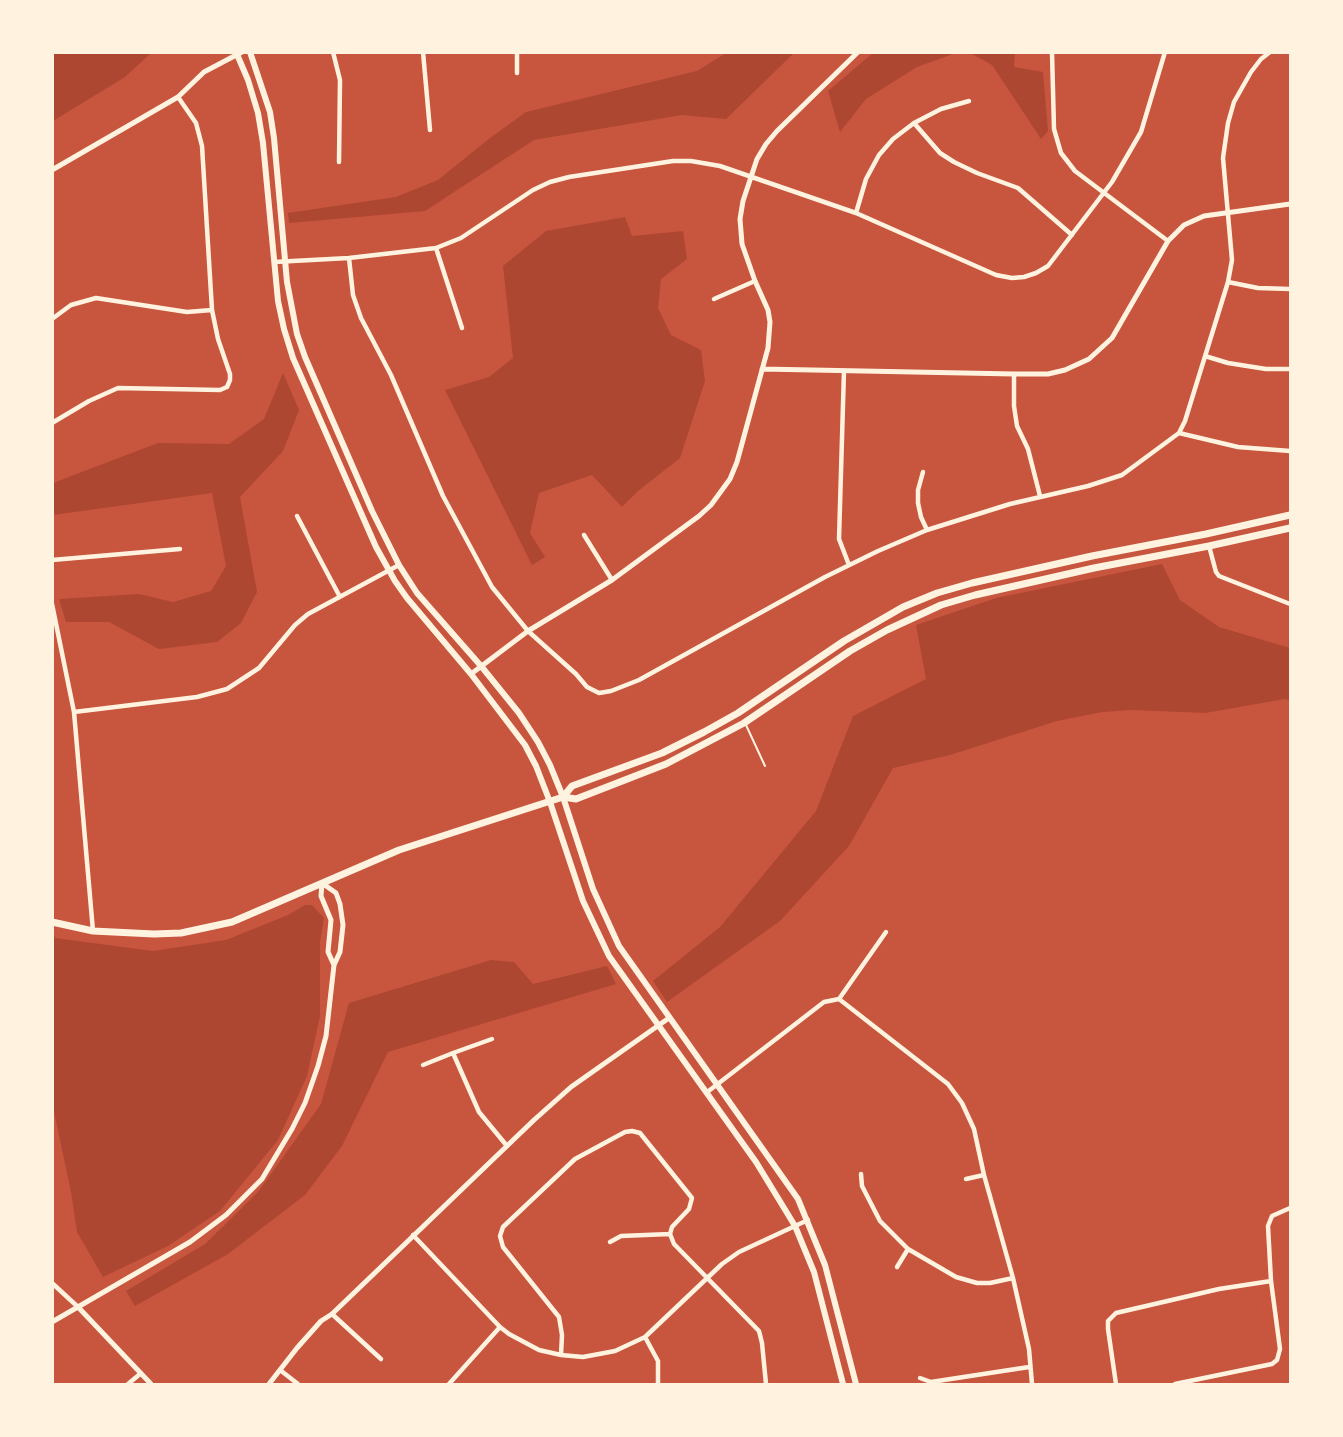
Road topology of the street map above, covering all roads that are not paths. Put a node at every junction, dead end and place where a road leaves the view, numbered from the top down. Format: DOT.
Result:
graph roads {
  1 [pos="250,52"];
  2 [pos="333,52"];
  3 [pos="423,52"];
  4 [pos="517,52"];
  5 [pos="858,52"];
  6 [pos="1052,52"];
  7 [pos="1165,52"];
  8 [pos="1270,52"];
  9 [pos="238,53"];
  10 [pos="517,73"];
  11 [pos="178,97"];
  12 [pos="969,101"];
  13 [pos="914,123"];
  14 [pos="430,130"];
  15 [pos="339,162"];
  16 [pos="52,170"];
  17 [pos="750,177"];
  18 [pos="1104,193"];
  19 [pos="1290,204"];
  20 [pos="1227,212"];
  21 [pos="856,213"];
  22 [pos="1072,235"];
  23 [pos="1168,241"];
  24 [pos="436,248"];
  25 [pos="349,258"];
  26 [pos="285,261"];
  27 [pos="274,262"];
  28 [pos="756,281"];
  29 [pos="1228,282"];
  30 [pos="1290,289"];
  31 [pos="714,299"];
  32 [pos="212,310"];
  33 [pos="52,319"];
  34 [pos="462,328"];
  35 [pos="1205,356"];
  36 [pos="762,369"];
  37 [pos="1290,369"];
  38 [pos="844,371"];
  39 [pos="1014,374"];
  40 [pos="52,423"];
  41 [pos="1179,432"];
  42 [pos="1290,451"];
  43 [pos="923,472"];
  44 [pos="1040,496"];
  45 [pos="1290,515"];
  46 [pos="297,516"];
  47 [pos="1290,528"];
  48 [pos="927,530"];
  49 [pos="584,535"];
  50 [pos="1209,546"];
  51 [pos="180,549"];
  52 [pos="52,560"];
  53 [pos="399,565"];
  54 [pos="849,565"];
  55 [pos="388,570"];
  56 [pos="612,580"];
  57 [pos="340,597"];
  58 [pos="52,604"];
  59 [pos="1290,604"];
  60 [pos="528,631"];
  61 [pos="482,666"];
  62 [pos="471,674"];
  63 [pos="74,712"];
  64 [pos="738,712"];
  65 [pos="744,723"];
  66 [pos="765,766"];
  67 [pos="563,797"];
  68 [pos="550,802"];
  69 [pos="322,883"];
  70 [pos="52,922"];
  71 [pos="93,931"];
  72 [pos="886,932"];
  73 [pos="334,965"];
  74 [pos="839,999"];
  75 [pos="669,1018"];
  76 [pos="659,1026"];
  77 [pos="492,1039"];
  78 [pos="453,1053"];
  79 [pos="423,1065"];
  80 [pos="718,1084"];
  81 [pos="706,1093"];
  82 [pos="507,1146"];
  83 [pos="861,1174"];
  84 [pos="984,1175"];
  85 [pos="966,1179"];
  86 [pos="1290,1208"];
  87 [pos="808,1220"];
  88 [pos="795,1226"];
  89 [pos="670,1234"];
  90 [pos="413,1236"];
  91 [pos="610,1242"];
  92 [pos="908,1249"];
  93 [pos="897,1267"];
  94 [pos="1013,1278"];
  95 [pos="706,1279"];
  96 [pos="1271,1281"];
  97 [pos="52,1283"];
  98 [pos="78,1307"];
  99 [pos="332,1314"];
  100 [pos="52,1322"];
  101 [pos="500,1327"];
  102 [pos="645,1337"];
  103 [pos="561,1355"];
  104 [pos="381,1359"];
  105 [pos="1029,1367"];
  106 [pos="280,1370"];
  107 [pos="140,1374"];
  108 [pos="920,1378"];
  109 [pos="128,1384"];
  110 [pos="151,1384"];
  111 [pos="269,1384"];
  112 [pos="298,1384"];
  113 [pos="449,1384"];
  114 [pos="658,1384"];
  115 [pos="766,1384"];
  116 [pos="843,1384"];
  117 [pos="856,1384"];
  118 [pos="1032,1384"];
  119 [pos="1116,1384"];
  120 [pos="1175,1384"];
  1 -- 26 [label="main road"];
  2 -- 15 [label="street"];
  3 -- 14 [label="street"];
  4 -- 10 [label="street"];
  5 -- 17 [label="street"];
  6 -- 18 [label="street"];
  7 -- 18 [label="street"];
  8 -- 20 [label="street"];
  9 -- 11 [label="street"];
  9 -- 27 [label="main road"];
  11 -- 16 [label="street"];
  11 -- 32 [label="street"];
  12 -- 13 [label="street"];
  13 -- 21 [label="street"];
  13 -- 22 [label="street"];
  17 -- 21 [label="street"];
  17 -- 24 [label="street"];
  17 -- 28 [label="street"];
  18 -- 22 [label="street"];
  18 -- 23 [label="street"];
  19 -- 20 [label="street"];
  20 -- 23 [label="street"];
  20 -- 29 [label="street"];
  21 -- 22 [label="street"];
  23 -- 39 [label="street"];
  24 -- 25 [label="street"];
  24 -- 34 [label="street"];
  25 -- 26 [label="street"];
  25 -- 60 [label="street"];
  26 -- 27 [label="street"];
  26 -- 53 [label="main road"];
  27 -- 55 [label="main road"];
  28 -- 31 [label="street"];
  28 -- 36 [label="street"];
  29 -- 30 [label="street"];
  29 -- 35 [label="street"];
  32 -- 33 [label="street"];
  32 -- 40 [label="street"];
  35 -- 37 [label="street"];
  35 -- 41 [label="street"];
  36 -- 38 [label="street"];
  36 -- 56 [label="street"];
  38 -- 39 [label="street"];
  38 -- 54 [label="street"];
  39 -- 44 [label="street"];
  41 -- 42 [label="street"];
  41 -- 44 [label="street"];
  43 -- 48 [label="street"];
  44 -- 48 [label="street"];
  45 -- 64 [label="main road"];
  46 -- 57 [label="street"];
  47 -- 50 [label="main road"];
  48 -- 54 [label="street"];
  49 -- 56 [label="street"];
  50 -- 59 [label="street"];
  50 -- 65 [label="main road"];
  51 -- 52 [label="street"];
  53 -- 55 [label="street"];
  53 -- 61 [label="main road"];
  54 -- 60 [label="street"];
  55 -- 57 [label="street"];
  55 -- 62 [label="main road"];
  56 -- 60 [label="street"];
  57 -- 63 [label="street"];
  58 -- 63 [label="street"];
  60 -- 61 [label="street"];
  61 -- 62 [label="street"];
  61 -- 67 [label="main road"];
  62 -- 68 [label="main road"];
  63 -- 71 [label="street"];
  64 -- 65 [label="lane"];
  64 -- 67 [label="main road"];
  65 -- 66 [label="lane"];
  65 -- 67 [label="main road"];
  67 -- 68 [label="main road"];
  67 -- 75 [label="main road"];
  68 -- 69 [label="main road"];
  68 -- 76 [label="main road"];
  69 -- 71 [label="main road"];
  69 -- 73 [label="street"];
  69 -- 73 [label="street"];
  70 -- 71 [label="main road"];
  72 -- 74 [label="street"];
  73 -- 98 [label="street"];
  74 -- 80 [label="street"];
  74 -- 84 [label="street"];
  75 -- 76 [label="street"];
  75 -- 80 [label="main road"];
  76 -- 81 [label="main road"];
  76 -- 82 [label="street"];
  77 -- 78 [label="street"];
  78 -- 79 [label="street"];
  78 -- 82 [label="street"];
  80 -- 81 [label="street"];
  80 -- 87 [label="main road"];
  81 -- 88 [label="main road"];
  82 -- 90 [label="street"];
  83 -- 92 [label="street"];
  84 -- 85 [label="street"];
  84 -- 94 [label="street"];
  86 -- 96 [label="street"];
  87 -- 88 [label="street"];
  87 -- 117 [label="main road"];
  88 -- 95 [label="street"];
  88 -- 116 [label="main road"];
  89 -- 91 [label="street"];
  89 -- 95 [label="street"];
  89 -- 103 [label="street"];
  90 -- 99 [label="street"];
  90 -- 101 [label="street"];
  92 -- 93 [label="street"];
  92 -- 94 [label="street"];
  94 -- 105 [label="street"];
  95 -- 102 [label="street"];
  95 -- 115 [label="street"];
  96 -- 119 [label="street"];
  96 -- 120 [label="street"];
  97 -- 98 [label="street"];
  98 -- 100 [label="street"];
  98 -- 107 [label="street"];
  99 -- 104 [label="street"];
  99 -- 106 [label="street"];
  101 -- 103 [label="street"];
  101 -- 113 [label="street"];
  102 -- 103 [label="street"];
  102 -- 114 [label="street"];
  105 -- 108 [label="street"];
  105 -- 118 [label="street"];
  106 -- 111 [label="street"];
  106 -- 112 [label="street"];
  107 -- 109 [label="street"];
  107 -- 110 [label="street"];
}
